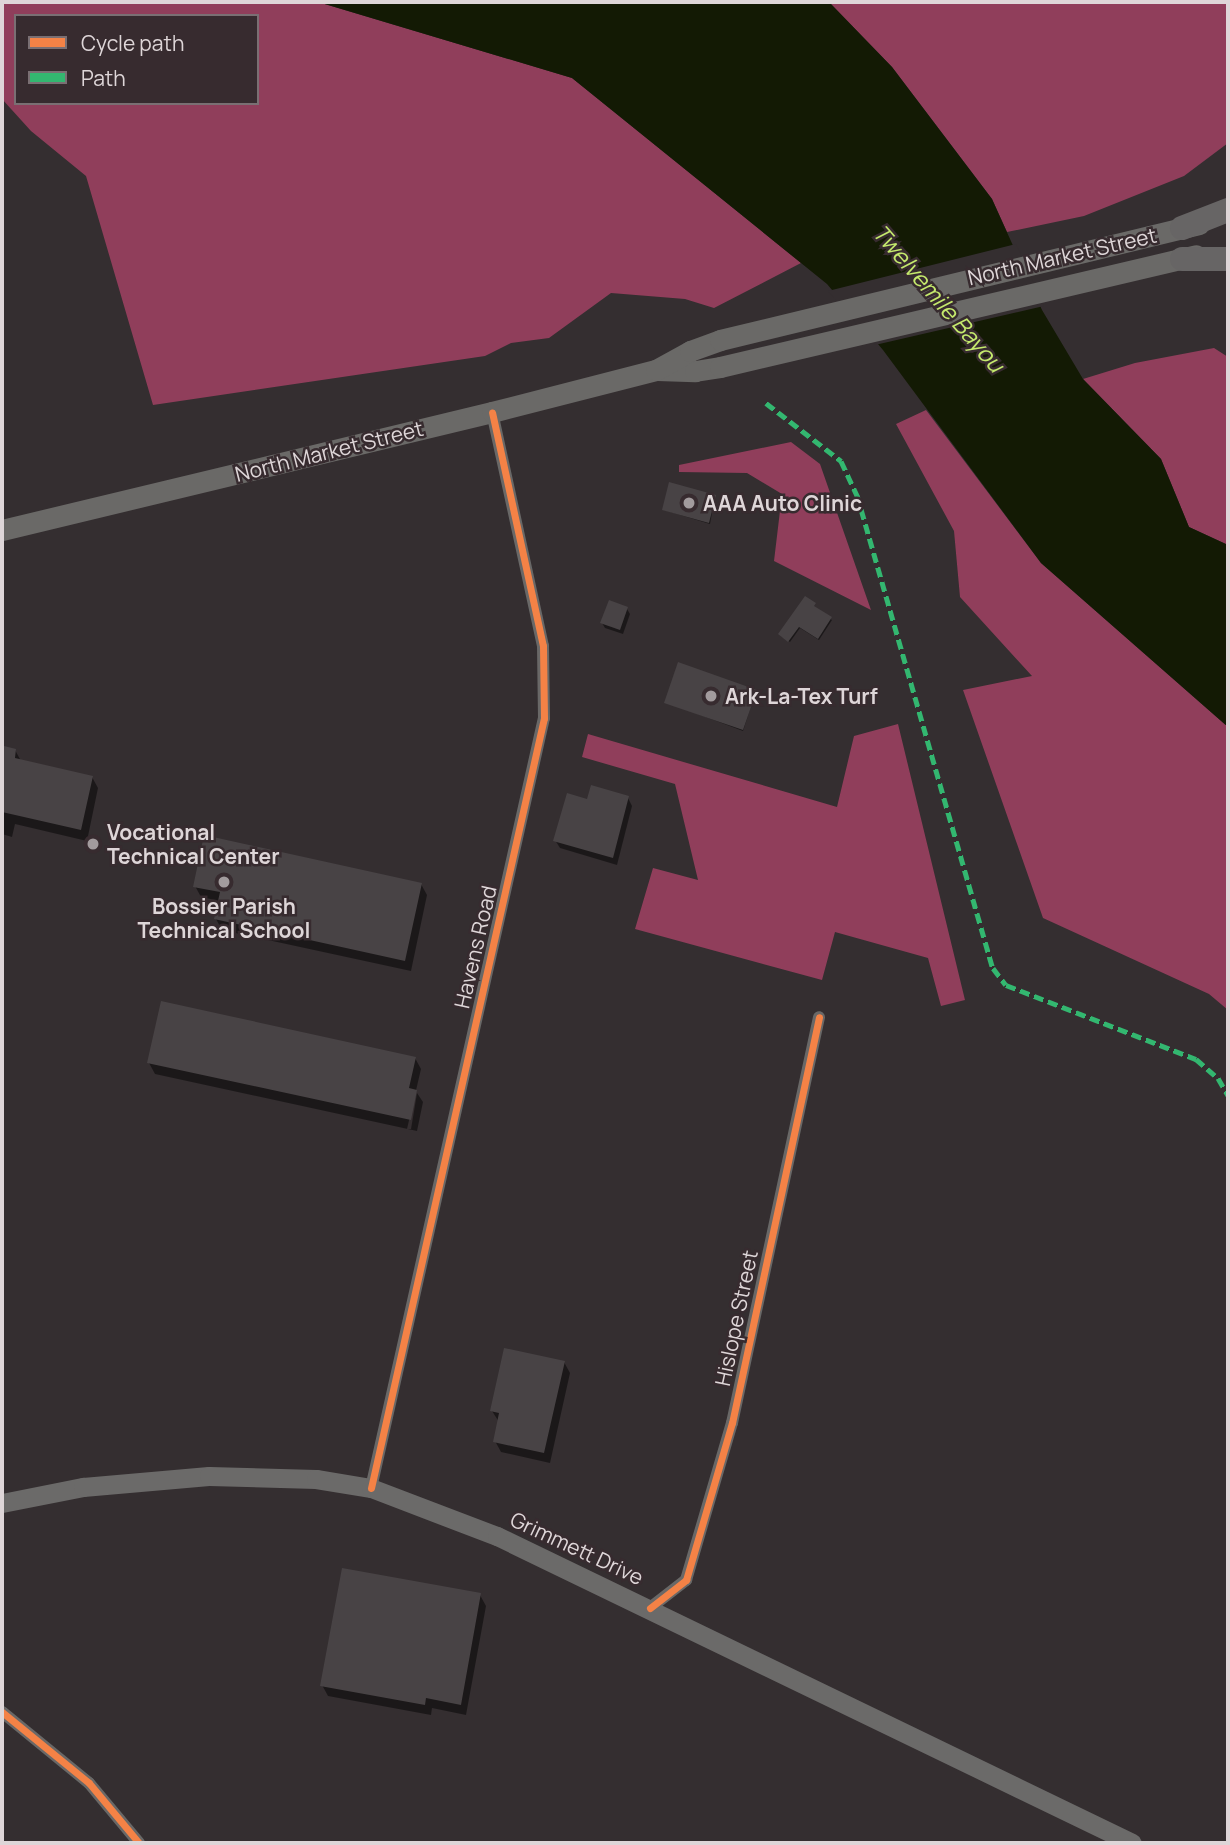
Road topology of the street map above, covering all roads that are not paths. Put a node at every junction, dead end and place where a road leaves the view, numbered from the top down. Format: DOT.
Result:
graph roads {
  1 [pos="1228,211"];
  2 [pos="1228,217"];
  3 [pos="1182,228"];
  4 [pos="1228,247"];
  5 [pos="1182,259"];
  6 [pos="1228,259"];
  7 [pos="656,370"];
  8 [pos="492,412"];
  9 [pos="2,530"];
  10 [pos="819,1017"];
  11 [pos="371,1488"];
  12 [pos="2,1503"];
  13 [pos="650,1608"];
  14 [pos="2,1712"];
  15 [pos="139,1843"];
  16 [pos="1132,1843"];
  1 -- 3 [label="highway"];
  2 -- 3 [label="main road, North Market Street"];
  3 -- 7 [label="main road, North Market Street"];
  4 -- 5 [label="main road, North Market Street"];
  5 -- 6 [label="highway"];
  5 -- 7 [label="main road, North Market Street"];
  7 -- 8 [label="main road, North Market Street"];
  8 -- 9 [label="main road, North Market Street"];
  8 -- 11 [label="street, Havens Road"];
  10 -- 13 [label="street, Hislope Street"];
  11 -- 12 [label="main road, Grimmett Drive"];
  11 -- 13 [label="main road, Grimmett Drive"];
  13 -- 16 [label="main road, Grimmett Drive"];
  14 -- 15 [label="street"];
}
